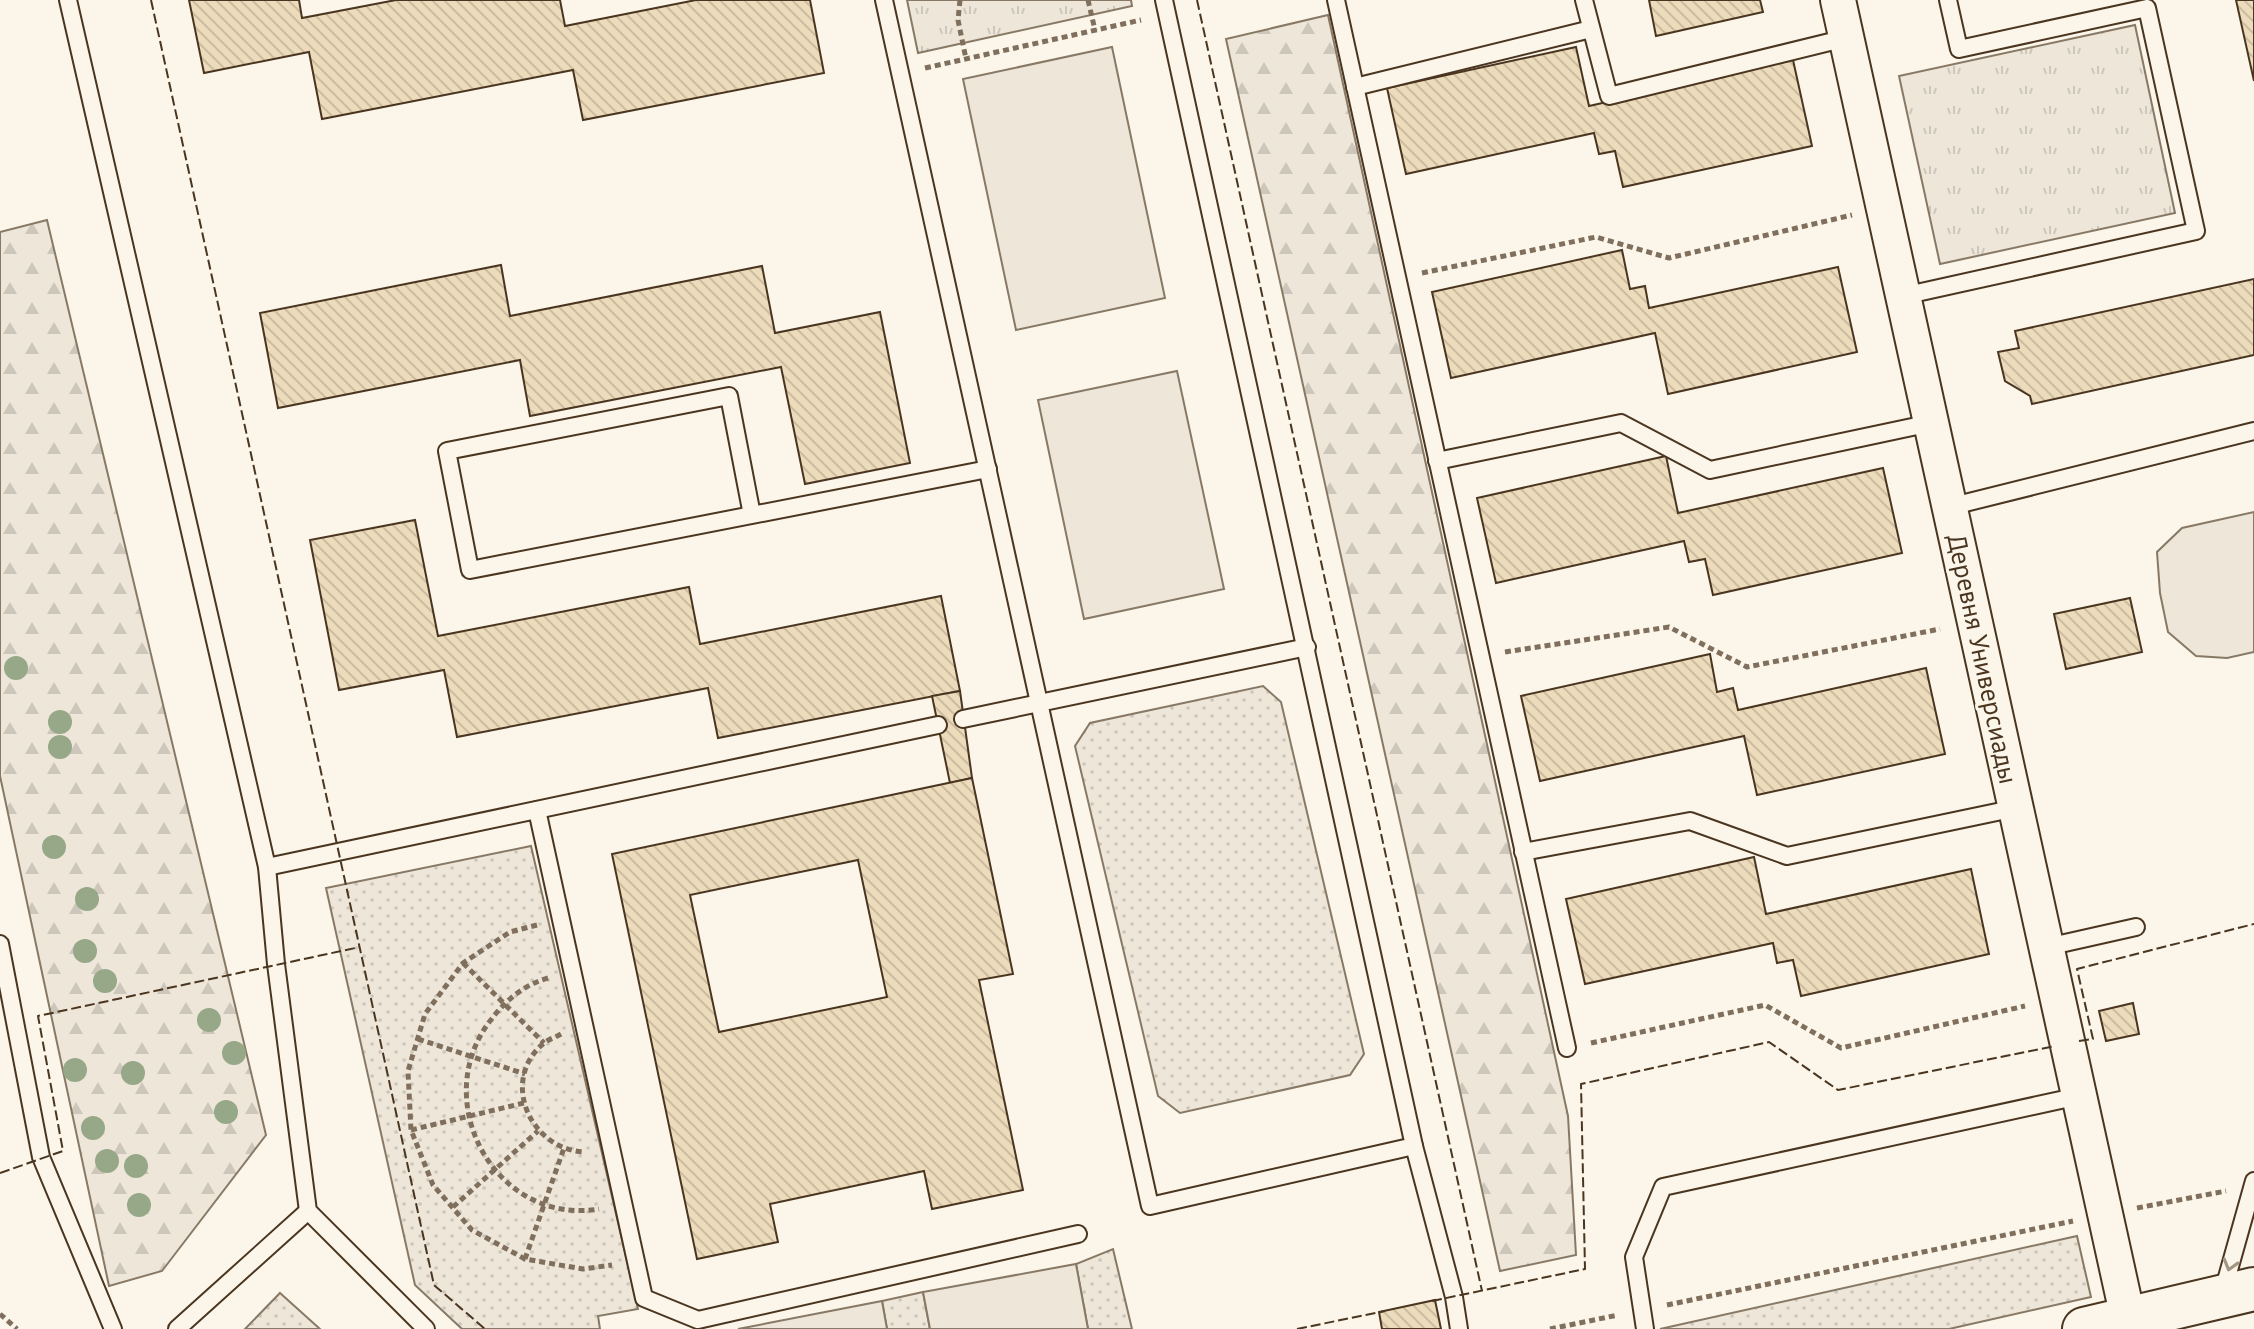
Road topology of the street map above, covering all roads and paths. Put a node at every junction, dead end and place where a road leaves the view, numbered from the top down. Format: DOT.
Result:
graph roads {
  1 [pos="68,0"];
  2 [pos="884,0"];
  3 [pos="960,0"];
  4 [pos="1088,0"];
  5 [pos="1336,0"];
  6 [pos="1584,0"];
  7 [pos="1838,0"];
  8 [pos="1948,0"];
  9 [pos="1166,7"];
  10 [pos="1591,29"];
  11 [pos="1095,30"];
  12 [pos="1846,38"];
  13 [pos="966,59"];
  14 [pos="900,73"];
  15 [pos="1355,87"];
  16 [pos="1884,207"];
  17 [pos="1397,278"];
  18 [pos="1903,296"];
  19 [pos="1931,423"];
  20 [pos="2254,431"];
  21 [pos="1437,461"];
  22 [pos="988,469"];
  23 [pos="1949,507"];
  24 [pos="752,515"];
  25 [pos="1975,622"];
  26 [pos="1307,647"];
  27 [pos="1480,656"];
  28 [pos="1039,703"];
  29 [pos="963,719"];
  30 [pos="938,725"];
  31 [pos="2016,808"];
  32 [pos="537,810"];
  33 [pos="1523,852"];
  34 [pos="267,867"];
  35 [pos="561,919"];
  36 [pos="2136,927"];
  37 [pos="0,944"];
  38 [pos="2047,947"];
  39 [pos="463,963"];
  40 [pos="572,972"];
  41 [pos="2058,999"];
  42 [pos="504,1002"];
  43 [pos="585,1029"];
  44 [pos="418,1039"];
  45 [pos="544,1043"];
  46 [pos="1567,1048"];
  47 [pos="471,1056"];
  48 [pos="525,1074"];
  49 [pos="2079,1096"];
  50 [pos="524,1103"];
  51 [pos="467,1117"];
  52 [pos="411,1130"];
  53 [pos="538,1131"];
  54 [pos="1414,1146"];
  55 [pos="611,1147"];
  56 [pos="564,1148"];
  57 [pos="495,1169"];
  58 [pos="2253,1183"];
  59 [pos="544,1205"];
  60 [pos="624,1205"];
  61 [pos="453,1207"];
  62 [pos="308,1211"];
  63 [pos="2105,1214"];
  64 [pos="1078,1234"];
  65 [pos="525,1259"];
  66 [pos="636,1261"];
  67 [pos="2238,1292"];
  68 [pos="1642,1310"];
  69 [pos="0,1314"];
  70 [pos="2128,1318"];
  71 [pos="17,1329"];
  72 [pos="113,1329"];
  73 [pos="177,1329"];
  74 [pos="426,1329"];
  75 [pos="1459,1329"];
  76 [pos="1550,1329"];
  77 [pos="1645,1329"];
  78 [pos="2084,1329"];
  1 -- 34 [label="lane"];
  2 -- 14 [label="lane"];
  3 -- 13 [label="path"];
  4 -- 11 [label="path"];
  5 -- 15 [label="lane"];
  6 -- 10 [label="lane"];
  7 -- 12 [label="street, Деревня Универсиады"];
  8 -- 18 [label="lane"];
  9 -- 11 [label="path"];
  9 -- 26 [label="lane"];
  10 -- 12 [label="lane"];
  10 -- 15 [label="lane"];
  11 -- 13 [label="path"];
  12 -- 16 [label="street, Деревня Универсиады"];
  13 -- 14 [label="path"];
  14 -- 22 [label="lane"];
  15 -- 17 [label="lane"];
  16 -- 17 [label="path"];
  16 -- 18 [label="street, Деревня Универсиады"];
  17 -- 21 [label="lane"];
  18 -- 19 [label="street, Деревня Универсиады"];
  19 -- 21 [label="lane"];
  19 -- 23 [label="street, Деревня Универсиады"];
  20 -- 23 [label="lane"];
  21 -- 27 [label="lane"];
  22 -- 24 [label="lane"];
  22 -- 28 [label="lane"];
  23 -- 25 [label="street, Деревня Универсиады"];
  24 -- 24 [label="lane"];
  25 -- 27 [label="path"];
  25 -- 31 [label="street, Деревня Универсиады"];
  26 -- 28 [label="lane"];
  26 -- 54 [label="lane"];
  27 -- 33 [label="lane"];
  28 -- 29 [label="lane"];
  28 -- 54 [label="lane"];
  30 -- 32 [label="lane"];
  31 -- 33 [label="lane"];
  31 -- 38 [label="street, Деревня Универсиады"];
  32 -- 34 [label="lane"];
  32 -- 35 [label="lane"];
  33 -- 46 [label="lane"];
  34 -- 62 [label="lane"];
  35 -- 39 [label="path"];
  35 -- 40 [label="lane"];
  36 -- 38 [label="lane"];
  37 -- 72 [label="lane"];
  38 -- 41 [label="street, Деревня Универсиады"];
  39 -- 42 [label="path"];
  39 -- 44 [label="path"];
  40 -- 42 [label="path"];
  40 -- 43 [label="lane"];
  41 -- 46 [label="path"];
  41 -- 49 [label="street, Деревня Универсиады"];
  42 -- 45 [label="path"];
  42 -- 47 [label="path"];
  43 -- 45 [label="path"];
  43 -- 55 [label="lane"];
  44 -- 47 [label="path"];
  44 -- 52 [label="path"];
  45 -- 48 [label="path"];
  47 -- 48 [label="path"];
  47 -- 51 [label="path"];
  48 -- 50 [label="path"];
  49 -- 63 [label="street, Деревня Универсиады"];
  49 -- 68 [label="lane"];
  50 -- 51 [label="path"];
  50 -- 53 [label="path"];
  51 -- 52 [label="path"];
  51 -- 57 [label="path"];
  52 -- 61 [label="path"];
  53 -- 56 [label="path"];
  53 -- 57 [label="path"];
  54 -- 75 [label="lane"];
  55 -- 56 [label="path"];
  55 -- 60 [label="lane"];
  56 -- 59 [label="path"];
  57 -- 59 [label="path"];
  57 -- 61 [label="path"];
  58 -- 63 [label="path"];
  58 -- 67 [label="lane, one-way"];
  59 -- 60 [label="path"];
  59 -- 65 [label="path"];
  60 -- 66 [label="lane"];
  61 -- 65 [label="path"];
  62 -- 73 [label="lane"];
  62 -- 74 [label="lane"];
  63 -- 68 [label="path"];
  63 -- 70 [label="street, Деревня Универсиады"];
  64 -- 66 [label="lane"];
  65 -- 66 [label="path"];
  67 -- 70 [label="street"];
  68 -- 76 [label="path"];
  68 -- 77 [label="lane"];
  69 -- 71 [label="path"];
  70 -- 78 [label="street"];
}
